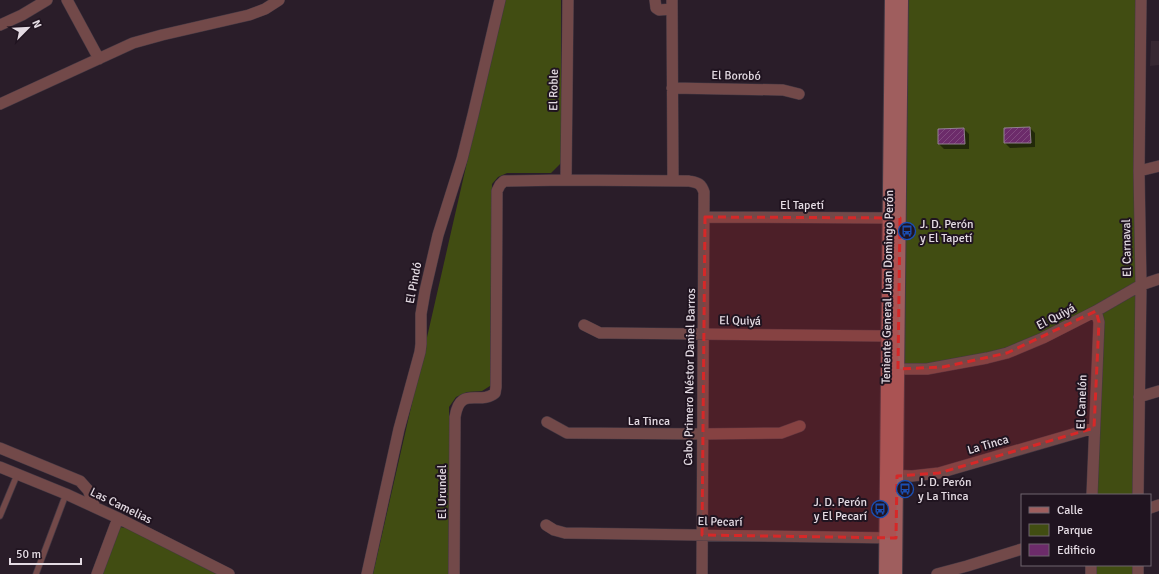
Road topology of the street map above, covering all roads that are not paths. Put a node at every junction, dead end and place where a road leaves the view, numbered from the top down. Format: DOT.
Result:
graph roads {
  1 [pos="47,0"];
  2 [pos="68,0"];
  3 [pos="279,0"];
  4 [pos="500,0"];
  5 [pos="568,0"];
  6 [pos="655,0"];
  7 [pos="891,0"];
  8 [pos="902,0"];
  9 [pos="1141,0"];
  10 [pos="672,5"];
  11 [pos="0,25"];
  12 [pos="99,59"];
  13 [pos="672,88"];
  14 [pos="799,94"];
  15 [pos="0,104"];
  16 [pos="1159,166"];
  17 [pos="1140,172"];
  18 [pos="566,180"];
  19 [pos="673,181"];
  20 [pos="705,217"];
  21 [pos="894,218"];
  22 [pos="1159,279"];
  23 [pos="1140,285"];
  24 [pos="1096,311"];
  25 [pos="584,325"];
  26 [pos="703,334"];
  27 [pos="893,337"];
  28 [pos="893,369"];
  29 [pos="1159,391"];
  30 [pos="1139,397"];
  31 [pos="547,422"];
  32 [pos="800,426"];
  33 [pos="1094,428"];
  34 [pos="702,434"];
  35 [pos="0,448"];
  36 [pos="0,467"];
  37 [pos="17,474"];
  38 [pos="892,475"];
  39 [pos="66,494"];
  40 [pos="1092,494"];
  41 [pos="1138,494"];
  42 [pos="95,507"];
  43 [pos="0,516"];
  44 [pos="118,518"];
  45 [pos="546,525"];
  46 [pos="702,535"];
  47 [pos="891,538"];
  48 [pos="1021,549"];
  49 [pos="36,574"];
  50 [pos="97,574"];
  51 [pos="229,574"];
  52 [pos="367,574"];
  53 [pos="454,574"];
  54 [pos="702,574"];
  55 [pos="885,574"];
  56 [pos="896,574"];
  57 [pos="937,574"];
  1 -- 11 [label="street"];
  2 -- 12 [label="street"];
  3 -- 12 [label="street"];
  4 -- 52 [label="street, El Pindó"];
  5 -- 18 [label="street, El Roble"];
  6 -- 10 [label="street"];
  7 -- 21 [label="main road, Teniente General Juan Domingo Perón"];
  8 -- 21 [label="main road, Teniente General Juan Domingo Perón"];
  9 -- 17 [label="street, El Carnaval"];
  10 -- 13 [label="street"];
  12 -- 15 [label="street"];
  13 -- 14 [label="street, El Borobó"];
  13 -- 19 [label="street"];
  16 -- 17 [label="street"];
  17 -- 23 [label="street, El Carnaval"];
  18 -- 19 [label="street"];
  18 -- 53 [label="street, El Urundel"];
  19 -- 20 [label="street, Cabo Primero Néstor Daniel Barros"];
  20 -- 21 [label="street, El Tapetí"];
  20 -- 26 [label="street, Cabo Primero Néstor Daniel Barros"];
  21 -- 27 [label="main road, Teniente General Juan Domingo Perón"];
  22 -- 23 [label="street, El Quiyá"];
  23 -- 24 [label="street, El Quiyá"];
  23 -- 30 [label="street, El Carnaval"];
  24 -- 28 [label="street, El Quiyá"];
  24 -- 33 [label="street, El Canelón"];
  25 -- 26 [label="street, El Quiyá"];
  26 -- 27 [label="street, El Quiyá"];
  26 -- 34 [label="street, Cabo Primero Néstor Daniel Barros"];
  27 -- 28 [label="main road, Teniente General Juan Domingo Perón"];
  28 -- 38 [label="main road, Teniente General Juan Domingo Perón"];
  29 -- 30 [label="street"];
  30 -- 41 [label="street, El Carnaval"];
  31 -- 34 [label="street, La Tinca"];
  32 -- 34 [label="street, La Tinca"];
  33 -- 38 [label="street, La Tinca"];
  33 -- 40 [label="street, El Canelón"];
  34 -- 46 [label="street, Cabo Primero Néstor Daniel Barros"];
  35 -- 42 [label="street"];
  36 -- 37 [label="street, Las Camelias"];
  37 -- 39 [label="street, Las Camelias"];
  37 -- 43 [label="lane"];
  38 -- 47 [label="main road, Teniente General Juan Domingo Perón"];
  39 -- 42 [label="street, Las Camelias"];
  39 -- 49 [label="lane"];
  42 -- 44 [label="street, Las Camelias"];
  44 -- 50 [label="street"];
  44 -- 51 [label="street, Las Camelias"];
  45 -- 46 [label="street, El Pecarí"];
  46 -- 47 [label="street, El Pecarí"];
  46 -- 54 [label="street, Cabo Primero Néstor Daniel Barros"];
  47 -- 55 [label="main road, Teniente General Juan Domingo Perón"];
  47 -- 56 [label="main road, Teniente General Juan Domingo Perón"];
  48 -- 57 [label="street"];
}
